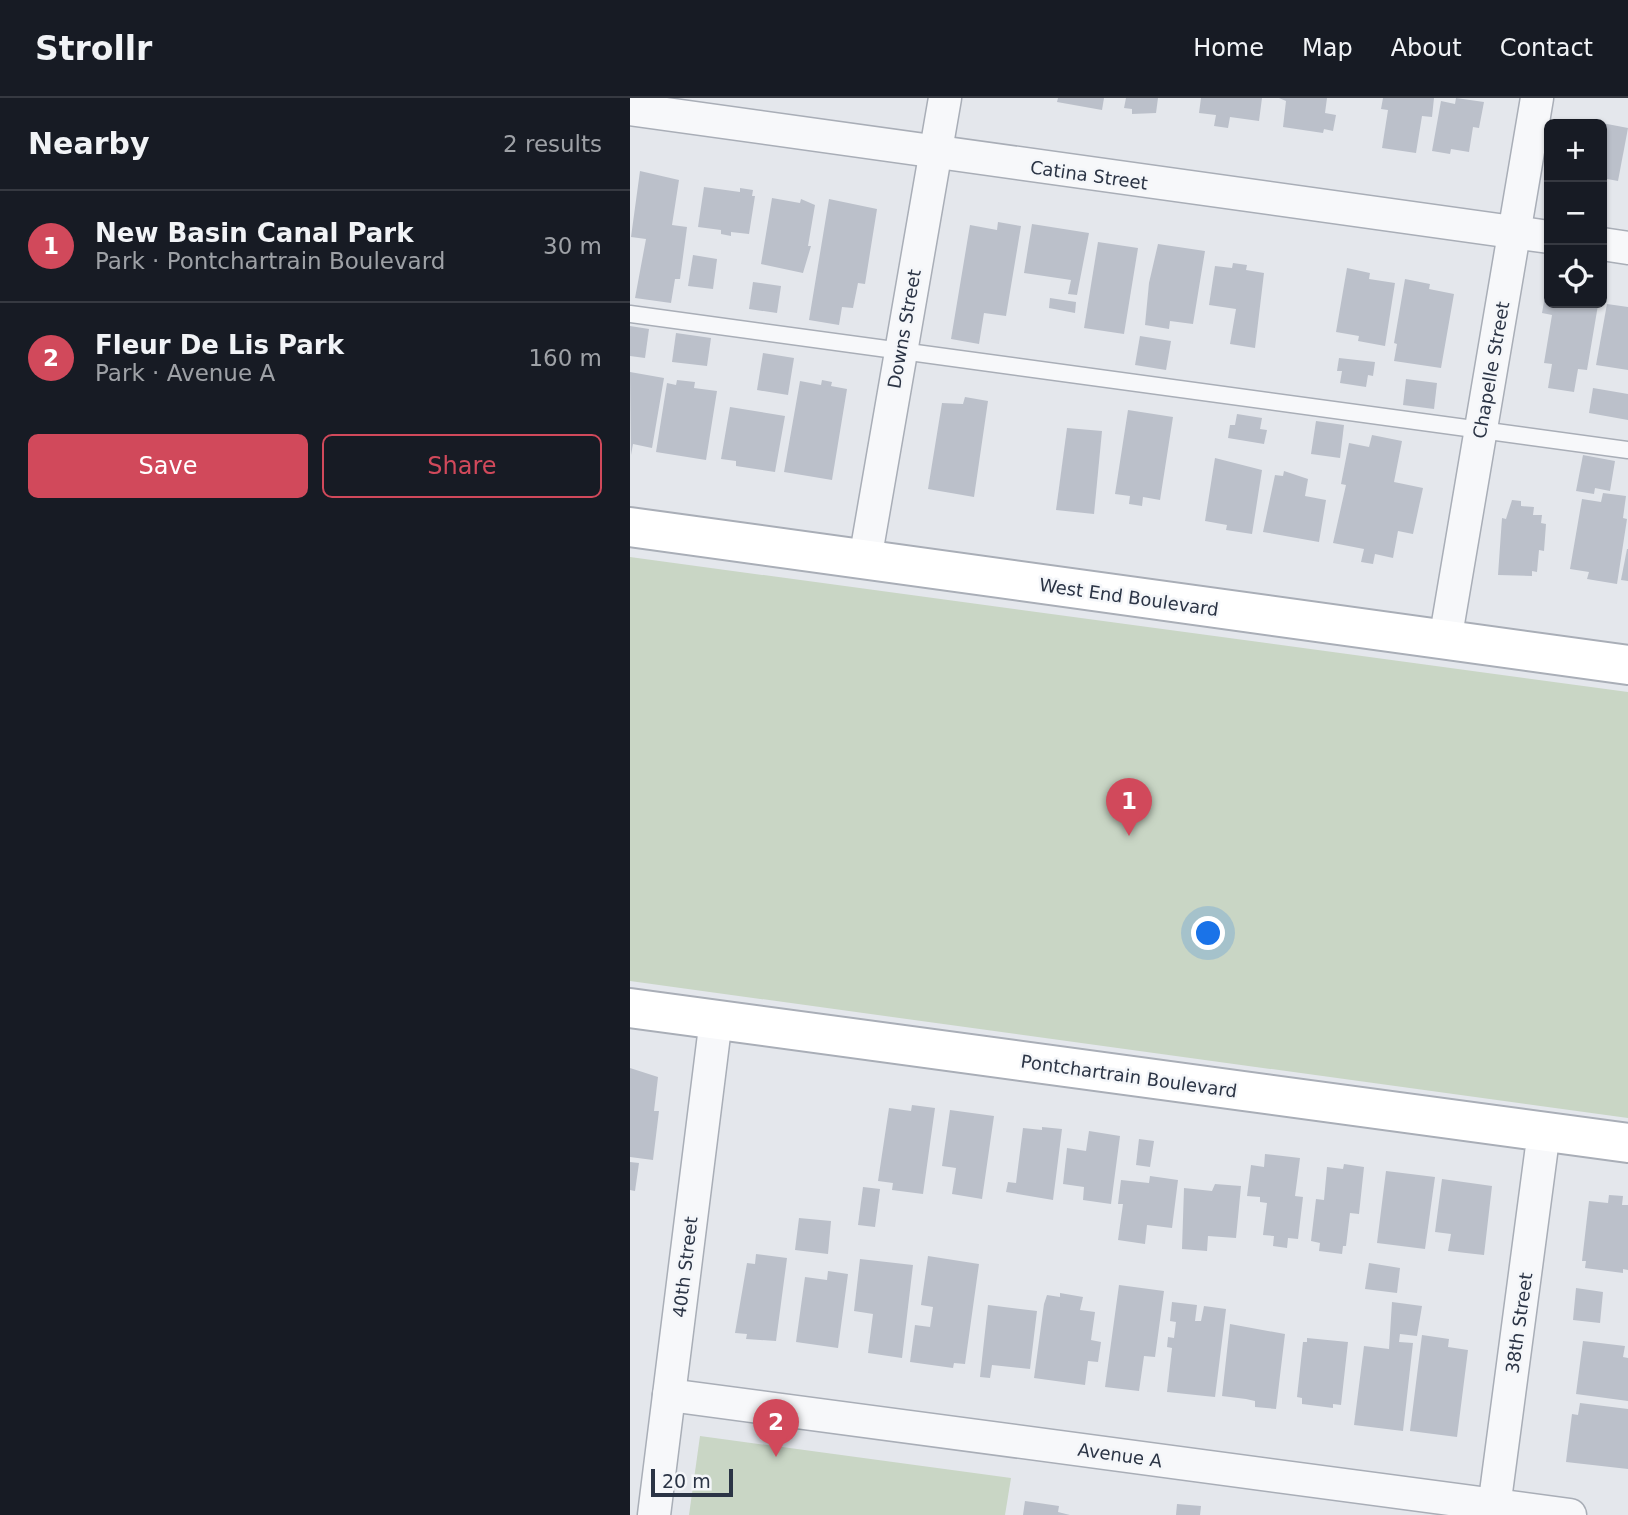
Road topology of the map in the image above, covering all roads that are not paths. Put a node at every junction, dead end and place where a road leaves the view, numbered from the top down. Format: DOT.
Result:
graph roads {
  1 [pos="945,98"];
  2 [pos="1537,98"];
  3 [pos="630,109"];
  4 [pos="934,154"];
  5 [pos="1514,233"];
  6 [pos="1544,236"];
  7 [pos="1607,245"];
  8 [pos="1628,248"];
  9 [pos="630,314"];
  10 [pos="901,349"];
  11 [pos="1481,430"];
  12 [pos="1628,450"];
  13 [pos="630,527"];
  14 [pos="865,559"];
  15 [pos="1445,641"];
  16 [pos="1628,664"];
  17 [pos="630,1008"];
  18 [pos="716,1019"];
  19 [pos="1545,1132"];
  20 [pos="1628,1143"];
  21 [pos="669,1395"];
  22 [pos="1493,1510"];
  23 [pos="654,1515"];
  24 [pos="1570,1515"];
  1 -- 4 [label="street, Downs Street"];
  2 -- 5 [label="street, Chapelle Street"];
  3 -- 4 [label="street, Catina Street"];
  4 -- 5 [label="street, Catina Street"];
  4 -- 10 [label="street, Downs Street"];
  5 -- 6 [label="street, Catina Street"];
  5 -- 11 [label="street, Chapelle Street"];
  7 -- 8 [label="street"];
  9 -- 10 [label="lane"];
  10 -- 11 [label="lane"];
  10 -- 14 [label="street, Downs Street"];
  11 -- 12 [label="lane"];
  11 -- 15 [label="street, Chapelle Street"];
  13 -- 14 [label="main road, West End Boulevard"];
  14 -- 15 [label="main road, West End Boulevard"];
  15 -- 16 [label="main road, West End Boulevard"];
  17 -- 18 [label="main road, Pontchartrain Boulevard"];
  18 -- 19 [label="main road, Pontchartrain Boulevard"];
  18 -- 21 [label="street, 40th Street"];
  19 -- 20 [label="main road, Pontchartrain Boulevard"];
  19 -- 22 [label="street, 38th Street"];
  21 -- 22 [label="street, Avenue A"];
  21 -- 23 [label="street, 40th Street"];
  22 -- 24 [label="street, Avenue A"];
}
